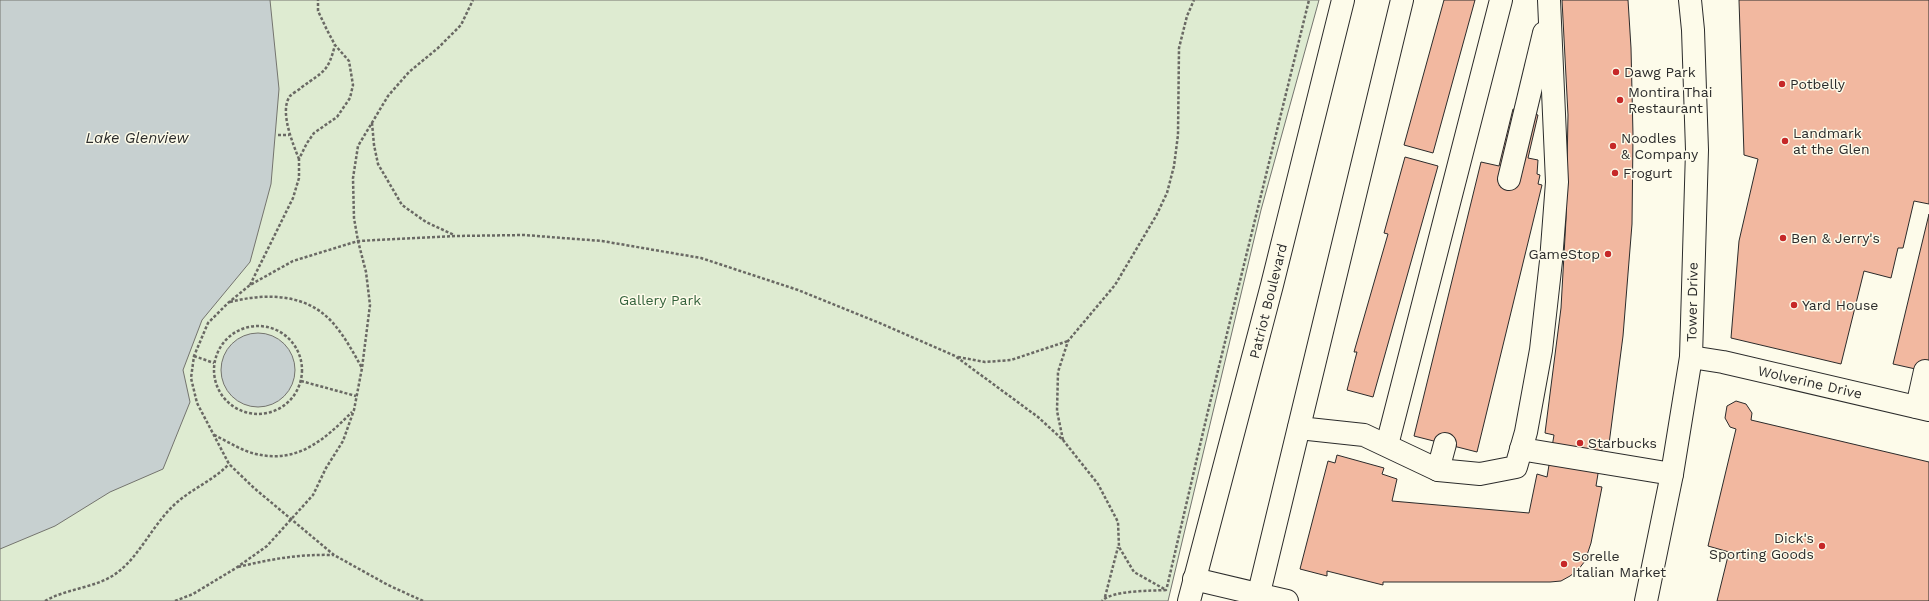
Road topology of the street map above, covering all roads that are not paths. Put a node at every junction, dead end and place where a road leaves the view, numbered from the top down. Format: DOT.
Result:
graph roads {
  1 [pos="1343,0"];
  2 [pos="1402,0"];
  3 [pos="1501,0"];
  4 [pos="1690,0"];
  5 [pos="1550,2"];
  6 [pos="1509,179"];
  7 [pos="1691,357"];
  8 [pos="1925,371"];
  9 [pos="1923,409"];
  10 [pos="1299,428"];
  11 [pos="1445,444"];
  12 [pos="1387,445"];
  13 [pos="1521,449"];
  14 [pos="1438,470"];
  15 [pos="1672,474"];
  16 [pos="1194,579"];
  17 [pos="1258,598"];
  18 [pos="1189,601"];
  19 [pos="1287,601"];
  20 [pos="1646,601"];
  1 -- 16 [label="main road, Patriot Boulevard"];
  2 -- 10 [label="main road"];
  3 -- 12 [label="main road"];
  4 -- 7 [label="main road, Tower Drive"];
  5 -- 6 [label="main road"];
  5 -- 13 [label="main road"];
  7 -- 9 [label="main road, Wolverine Drive"];
  7 -- 15 [label="main road, Tower Drive"];
  8 -- 9 [label="main road"];
  10 -- 12 [label="main road"];
  10 -- 17 [label="main road"];
  11 -- 14 [label="main road"];
  12 -- 14 [label="main road"];
  13 -- 14 [label="main road"];
  13 -- 15 [label="main road"];
  15 -- 20 [label="main road, Tower Drive"];
  16 -- 17 [label="main road"];
  16 -- 18 [label="main road, Patriot Boulevard"];
  17 -- 19 [label="main road"];
}
